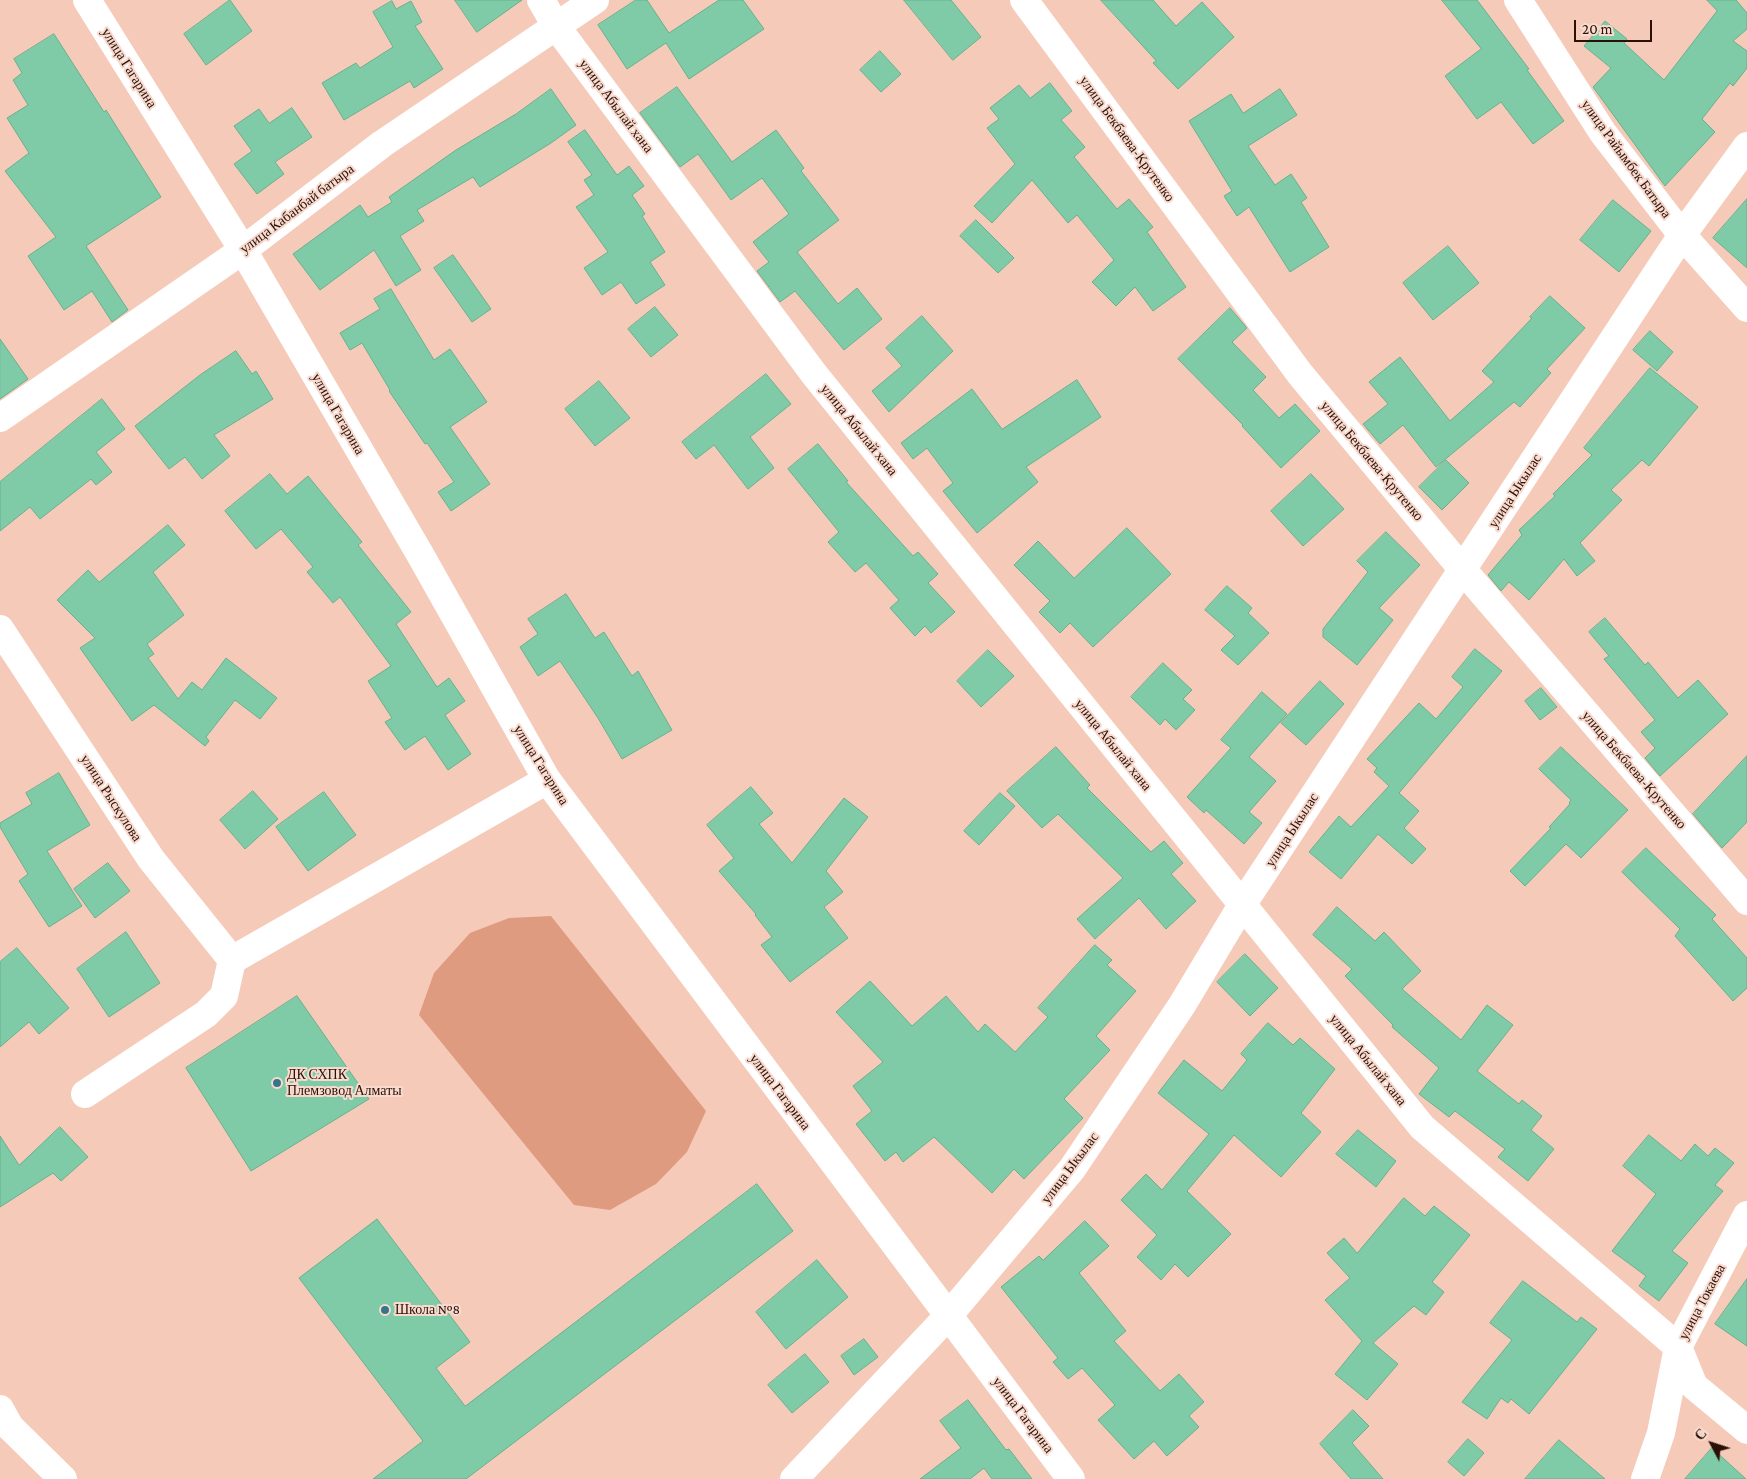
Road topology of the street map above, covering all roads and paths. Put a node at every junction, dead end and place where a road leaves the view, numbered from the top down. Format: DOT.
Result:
graph roads {
  1 [pos="87,0"];
  2 [pos="540,0"];
  3 [pos="595,0"];
  4 [pos="1024,0"];
  5 [pos="1518,0"];
  6 [pos="556,26"];
  7 [pos="1747,146"];
  8 [pos="1682,235"];
  9 [pos="243,250"];
  10 [pos="1747,308"];
  11 [pos="0,418"];
  12 [pos="1463,570"];
  13 [pos="0,629"];
  14 [pos="547,780"];
  15 [pos="1747,902"];
  16 [pos="1242,905"];
  17 [pos="232,960"];
  18 [pos="85,1094"];
  19 [pos="1747,1215"];
  20 [pos="948,1316"];
  21 [pos="1678,1346"];
  22 [pos="0,1409"];
  23 [pos="1747,1430"];
  24 [pos="63,1479"];
  25 [pos="794,1479"];
  26 [pos="1072,1479"];
  27 [pos="1644,1479"];
  1 -- 9 [label="street, улица Гагарина"];
  2 -- 6 [label="street, улица Абылай хана"];
  3 -- 6 [label="street, улица Кабанбай батыра"];
  4 -- 12 [label="street, улица Бекбаева-Крутенко"];
  5 -- 8 [label="street, улица Райымбек Батыра"];
  6 -- 9 [label="street, улица Кабанбай батыра"];
  6 -- 16 [label="street, улица Абылай хана"];
  7 -- 8 [label="street, улица Ыкылас"];
  8 -- 10 [label="street, улица Райымбек Батыра"];
  8 -- 12 [label="street, улица Ыкылас"];
  9 -- 11 [label="street, улица Кабанбай батыра"];
  9 -- 14 [label="street, улица Гагарина"];
  12 -- 15 [label="street, улица Бекбаева-Крутенко"];
  12 -- 16 [label="street, улица Ыкылас"];
  13 -- 17 [label="street, улица Рыскулова"];
  14 -- 17 [label="street"];
  14 -- 20 [label="street, улица Гагарина"];
  16 -- 20 [label="street, улица Ыкылас"];
  16 -- 21 [label="street, улица Абылай хана"];
  17 -- 18 [label="street"];
  19 -- 21 [label="street, улица Токаева"];
  20 -- 25 [label="street, улица Ыкылас"];
  20 -- 26 [label="street, улица Гагарина"];
  21 -- 23 [label="street, улица Абылай хана"];
  21 -- 27 [label="street, улица Токаева"];
  22 -- 24 [label="street"];
}
